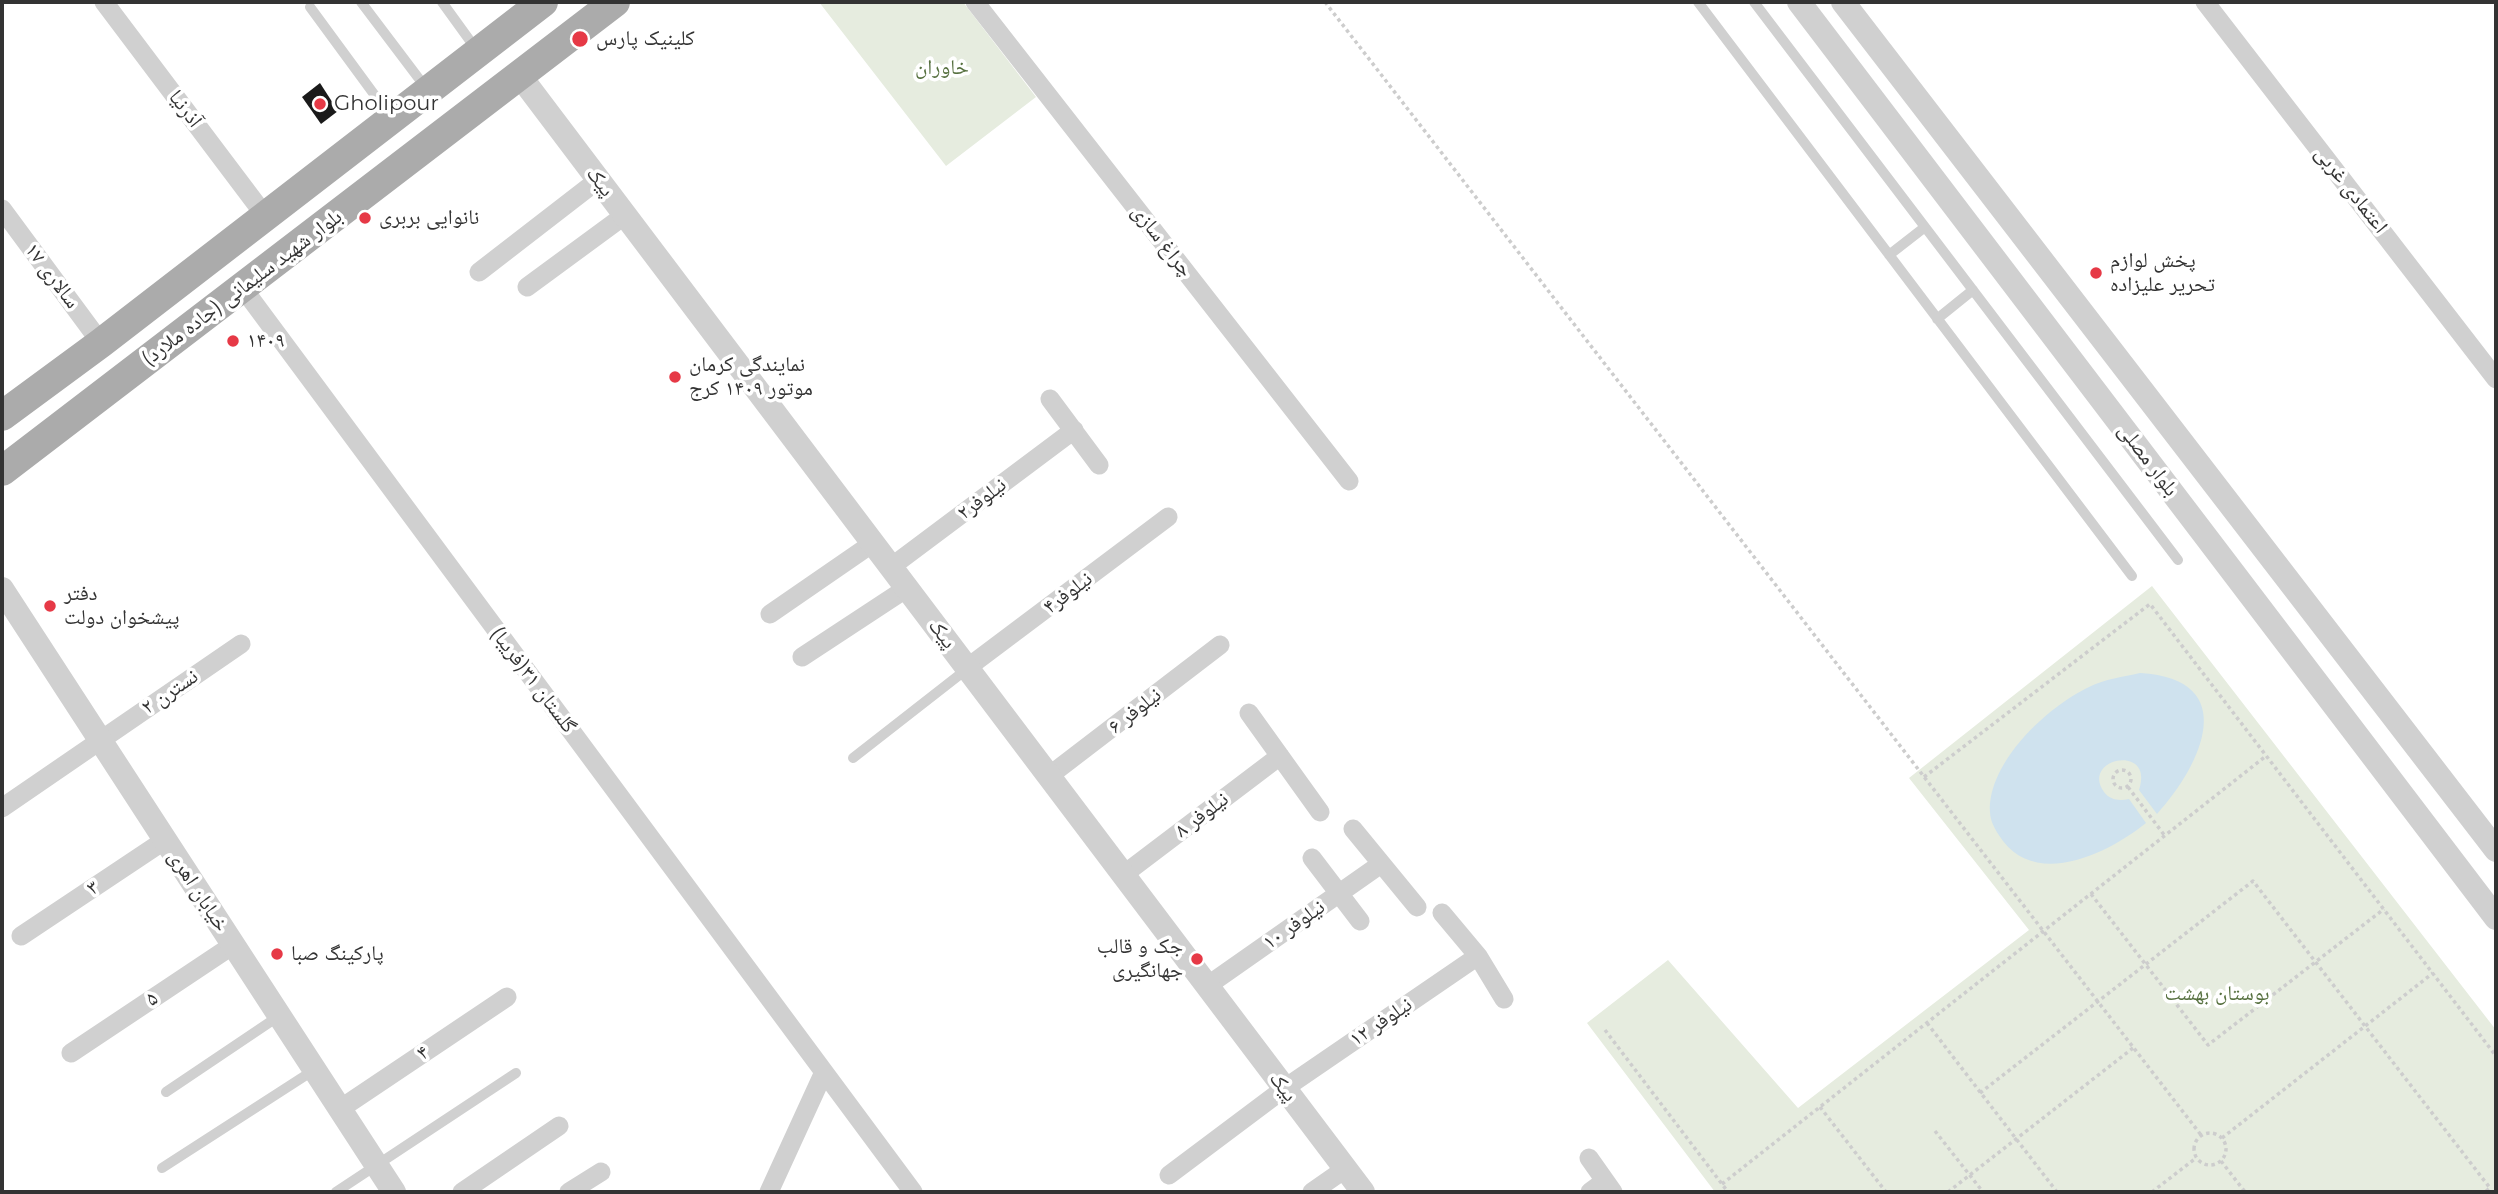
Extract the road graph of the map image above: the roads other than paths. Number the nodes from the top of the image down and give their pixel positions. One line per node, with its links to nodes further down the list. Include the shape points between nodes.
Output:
1 (104, 2): 20 (street, آذرنیا)
2 (361, 2): 15 (lane)
3 (442, 2): 13 (lane)
4 (543, 2): 13 (main road, بلوار شهید سلیمانی (جاده ملارد))
5 (615, 2): 14 (main road, بلوار شهید سلیمانی (جاده ملارد))
6 (975, 2): 35 (street, چراغ سازی)
7 (1698, 2): 22 (lane)
8 (1754, 2): 21 (lane)
9 (1799, 2): 58 (street, بلوار مصلی)
10 (1843, 2): 55 (street, بلوار مصلی)
11 (2205, 2): 29 (street, اعتمادی غربی)
12 (310, 7): 16 (lane)
13 (479, 52): 15 (main road, بلوار شهید سلیمانی (جاده ملارد))
14 (520, 76): 17 (street, پیک); 24 (main road, بلوار شهید سلیمانی (جاده ملارد))
15 (428, 91): 16 (main road, بلوار شهید سلیمانی (جاده ملارد))
16 (392, 119): 20 (main road, بلوار شهید سلیمانی (جاده ملارد))
17 (598, 180): 19 (street, پیک); 23 (street)
18 (2, 209): 28 (street, سالاری ۱۷)
19 (625, 215): 25 (street); 37 (street, پیک)
20 (266, 217): 28 (main road, بلوار شهید سلیمانی (جاده ملارد))
21 (1925, 227): 22 (lane); 26 (lane)
22 (1889, 255): 27 (lane)
23 (479, 272)
24 (242, 287): 34 (main road, بلوار شهید سلیمانی (جاده ملارد)); 77 (street, گلستان ۳۱(فریبا))
25 (527, 287)
26 (1973, 290): 27 (lane); 38 (lane)
27 (1937, 319): 40 (lane)
28 (101, 343): 31 (main road, بلوار شهید سلیمانی (جاده ملارد))
29 (2496, 379)
30 (1050, 399): 32 (street)
31 (2, 416)
32 (1073, 430): 33 (street); 39 (street, نیلوفر۲)
33 (1099, 465)
34 (2, 471)
35 (1349, 481)
36 (1168, 517): 47 (street, نیلوفر۴)
37 (873, 543): 39 (street, پیک); 43 (street)
38 (2178, 561)
39 (891, 567): 41 (street, پیک)
40 (2132, 576)
41 (907, 588): 46 (street); 47 (street, پیک)
42 (2, 589): 49 (street, خیابان اهری)
43 (770, 614)
44 (241, 644): 49 (street, نسترن ۲)
45 (1220, 645): 52 (street, نیلوفر ۶)
46 (802, 657)
47 (967, 668): 51 (lane); 52 (street, پیک)
48 (1249, 713): 50 (street)
49 (100, 740): 53 (street, نسترن ۲); 57 (street, خیابان اهری)
50 (1280, 756): 54 (street); 62 (street, نیلوفر ۸)
51 (853, 758)
52 (1049, 776): 62 (street, پیک)
53 (2, 808)
54 (1320, 812)
55 (2471, 816): 58 (street); 59 (street, بلوار مصلی)
56 (1353, 829): 61 (street)
57 (165, 840): 68 (street, ۳); 69 (street, خیابان اهری)
58 (2438, 840): 66 (street, بلوار مصلی)
59 (2496, 850)
60 (1312, 859): 63 (street)
61 (1381, 864): 63 (street, نیلوفر ۱۰); 64 (street)
62 (1123, 875): 71 (street, پیک)
63 (1339, 893): 67 (street); 71 (street, نیلوفر ۱۰)
64 (1417, 907)
65 (1442, 913): 70 (street)
66 (2496, 918)
67 (1360, 921)
68 (21, 936)
69 (233, 945): 74 (street, خیابان اهری); 75 (street, ۵)
70 (1478, 956): 73 (street); 79 (street, نیلوفر ۱۲)
71 (1207, 986): 79 (street, پیک)
72 (507, 997): 81 (street, ۴)
73 (1504, 999)
74 (280, 1016): 76 (street, خیابان اهری); 80 (lane)
75 (71, 1053)
76 (315, 1070): 81 (street, خیابان اهری); 85 (lane)
77 (824, 1072): 94 (street); 95 (street, گلستان ۳۱(فریبا))
78 (516, 1073): 84 (lane)
79 (1284, 1088): 86 (street, پیک); 88 (street, نیلوفر ۱۲)
80 (166, 1092)
81 (340, 1109): 84 (street, خیابان اهری)
82 (559, 1126): 92 (street)
83 (1589, 1158): 89 (street)
84 (377, 1165): 90 (lane); 91 (street, خیابان اهری)
85 (162, 1168)
86 (1345, 1169): 96 (street); 97 (street, پیک)
87 (601, 1172): 93 (street)
88 (1169, 1175)
89 (1603, 1188)
90 (336, 1192)
91 (394, 1192)
92 (463, 1192)
93 (569, 1192)
94 (769, 1192)
95 (913, 1192)
96 (1312, 1192)
97 (1363, 1192)

